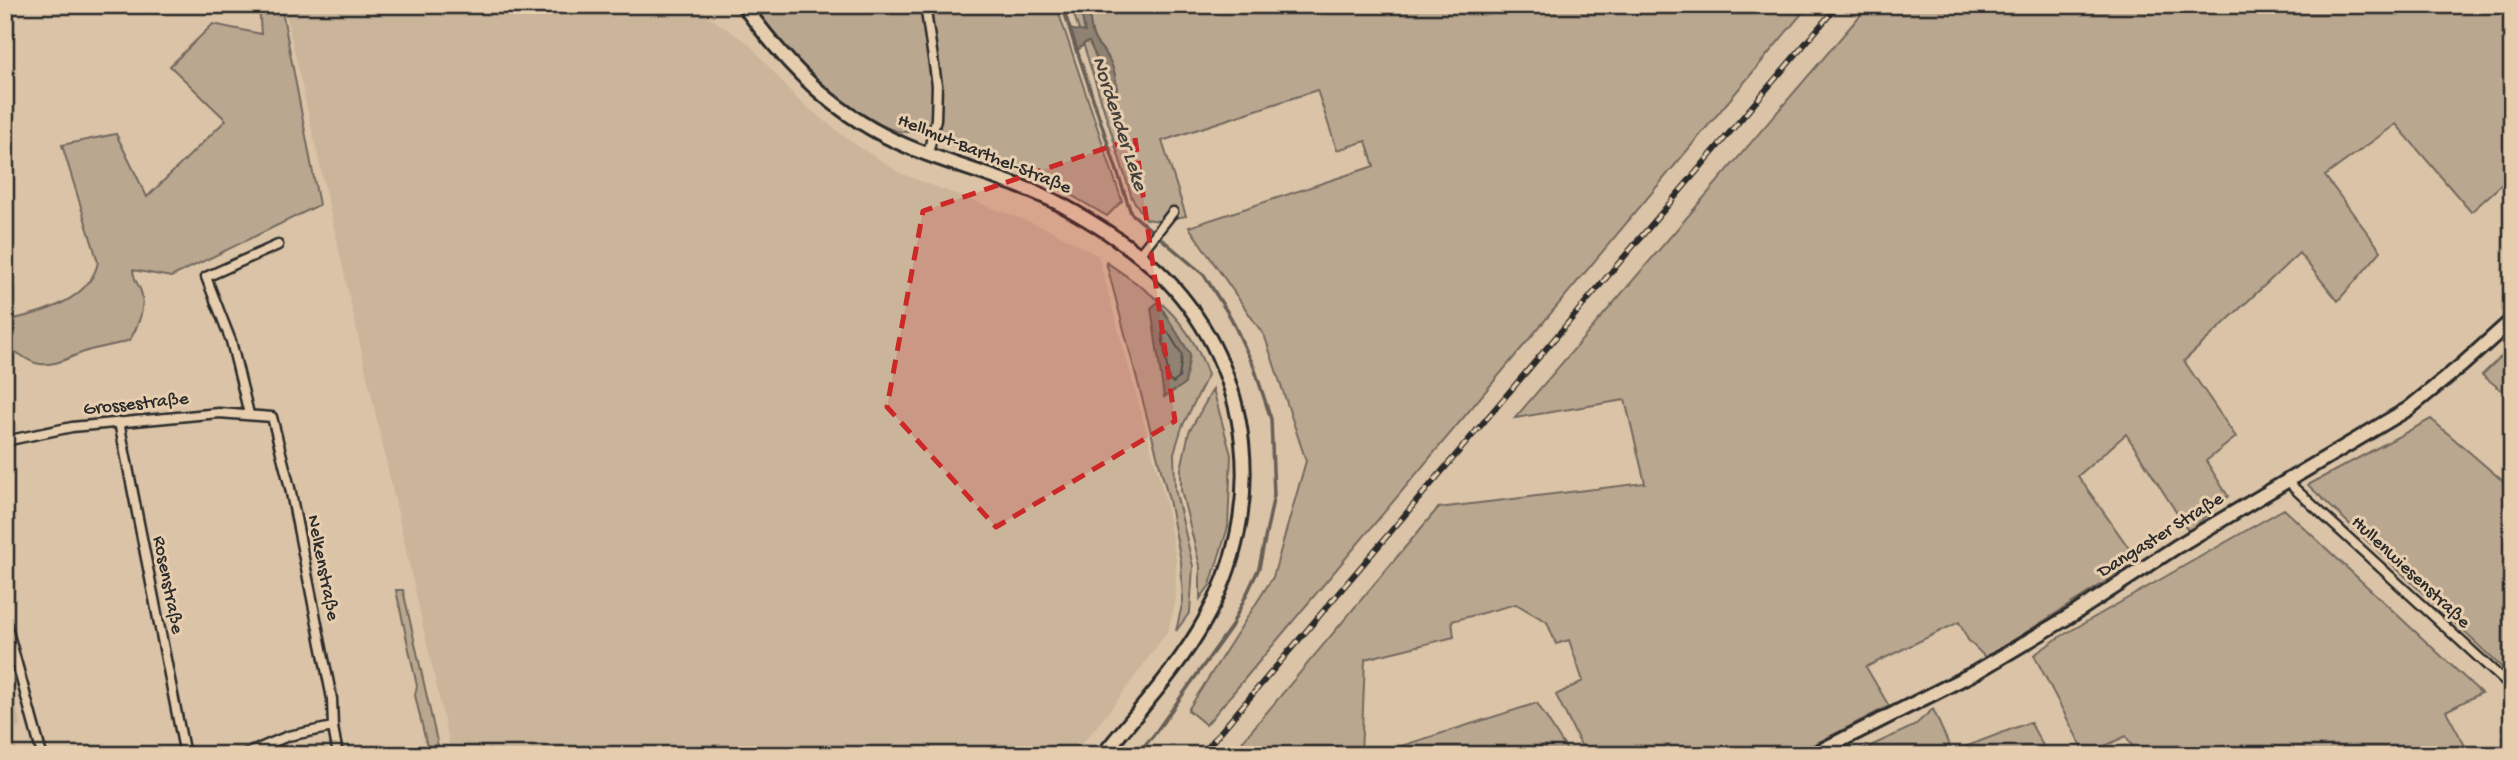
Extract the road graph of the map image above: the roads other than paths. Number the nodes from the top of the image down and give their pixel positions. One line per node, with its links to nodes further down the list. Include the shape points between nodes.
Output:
1 (743, 5): 3 (street, Hellmut-Barthel-Straße, via 804,79 848,116)
2 (925, 5): 3 (street, via 937,85)
3 (928, 154): 6 (street, Hellmut-Barthel-Straße, via 1060,204)
4 (1173, 212): 6 (street)
5 (278, 245): 8 (street, via 206,277 231,341)
6 (1138, 256): 20 (street, Hellmut-Barthel-Straße, via 1188,306 1218,355 1237,408 1244,496 1231,561 1204,622)
7 (2512, 320): 12 (street, Dangaster Straße, via 2408,409)
8 (249, 414): 9 (street, Grossestraße); 10 (street, Grossestraße)
9 (272, 417): 15 (street, Nelkenstraße, via 314,607)
10 (119, 422): 11 (street, Grossestraße); 17 (street, Rosenstraße)
11 (5, 441)
12 (2289, 479): 14 (street, Hullenwiesenstraße); 21 (street, Dangaster Straße, via 1999,659)
13 (5, 620): 16 (street)
14 (2512, 688)
15 (333, 727): 18 (street, via 288,736); 19 (street, Nelkenstraße)
16 (42, 755)
17 (185, 755)
18 (243, 755)
19 (338, 755)
20 (1103, 755)
21 (1812, 755)

